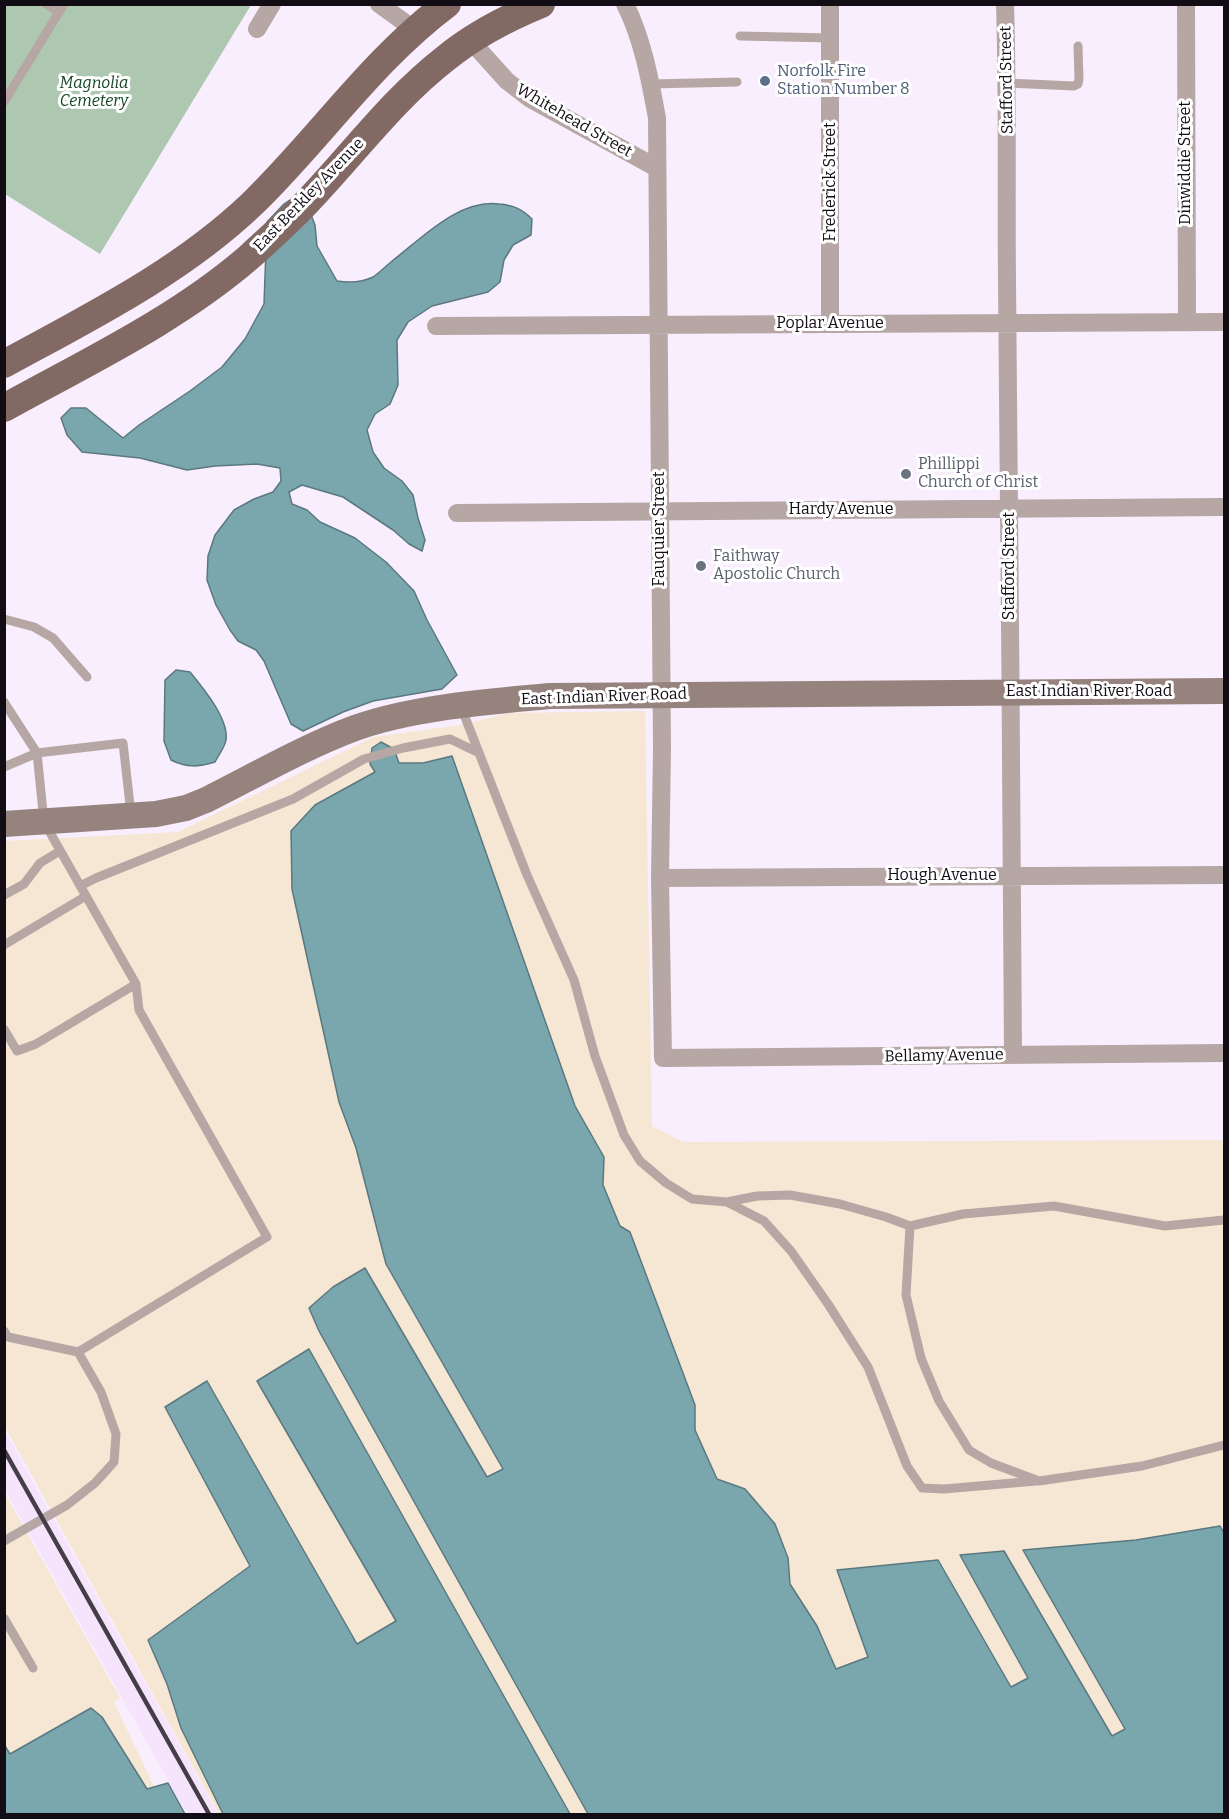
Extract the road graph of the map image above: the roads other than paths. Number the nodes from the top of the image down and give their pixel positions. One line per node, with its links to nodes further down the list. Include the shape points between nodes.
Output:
1 (46, 4): 10 (lane)
2 (272, 4): 11 (street)
3 (379, 4): 12 (street)
4 (447, 4): 12 (main road)
5 (541, 4): 15 (main road, East Berkley Avenue)
6 (626, 4): 19 (street, Fauquier Street)
7 (830, 4): 14 (street, Frederick Street)
8 (1005, 4): 18 (street, Stafford Street)
9 (1186, 4): 22 (street, Dinwiddie Street)
10 (61, 8): 20 (lane)
11 (257, 29)
12 (415, 30): 28 (main road, via 282,173 220,232 148,283)
13 (740, 36): 14 (lane)
14 (831, 38): 25 (street, Frederick Street)
15 (470, 40): 21 (street, Whitehead Street, via 507,81 529,98); 29 (main road, East Berkley Avenue, via 411,88 277,231 213,286)
16 (1078, 46): 18 (lane, via 1078,84)
17 (737, 82): 19 (lane)
18 (1007, 83): 24 (street, Stafford Street)
19 (651, 84): 21 (street, Fauquier Street, via 657,118)
20 (4, 102)
21 (657, 168): 26 (street, Fauquier Street)
22 (1187, 322): 23 (street, Poplar Avenue); 24 (street, Poplar Avenue)
23 (1224, 322)
24 (1008, 323): 25 (street, Poplar Avenue); 31 (street, Stafford Street)
25 (830, 324): 26 (street, Poplar Avenue)
26 (658, 325): 27 (street, Poplar Avenue); 32 (street, Fauquier Street)
27 (436, 326)
28 (4, 364)
29 (4, 408)
30 (1224, 507): 31 (street, Hardy Avenue)
31 (1010, 509): 32 (street, Hardy Avenue); 37 (street, Stafford Street)
32 (660, 512): 33 (street, Hardy Avenue); 38 (street, Fauquier Street)
33 (457, 513)
34 (4, 620): 35 (lane, via 34,627 53,638)
35 (87, 677)
36 (1224, 691): 37 (street, East Indian River Road)
37 (1011, 692): 38 (street, East Indian River Road); 49 (street, Stafford Street)
38 (661, 694): 40 (street, East Indian River Road, via 550,696); 50 (street, Fauquier Street)
39 (4, 702): 41 (lane)
40 (460, 705): 42 (lane); 44 (street, East Indian River Road, via 355,728 186,808)
41 (37, 753): 43 (lane); 44 (lane, via 123,743); 45 (lane)
42 (479, 753): 51 (lane, via 450,739 364,759 293,799); 60 (lane, via 574,980 595,1056 624,1135 640,1161 666,1183 692,1199)
43 (4, 767)
44 (131, 816): 45 (street, East Indian River Road)
45 (44, 822): 46 (street, East Indian River Road); 47 (lane)
46 (4, 824)
47 (60, 851): 51 (lane); 52 (lane, via 40,863 24,884)
48 (1224, 875): 49 (street, Hough Avenue)
49 (1013, 876): 50 (street, Hough Avenue); 58 (street, Stafford Street)
50 (660, 878): 59 (street, Fauquier Street)
51 (80, 886): 53 (lane)
52 (4, 895)
53 (86, 896): 54 (lane); 55 (lane)
54 (4, 945)
55 (136, 984): 56 (lane, via 36,1044 17,1051); 64 (lane, via 140,1010 267,1237)
56 (4, 1029)
57 (1224, 1053): 58 (street, Bellamy Avenue)
58 (1013, 1055): 59 (street, Bellamy Avenue)
59 (663, 1058)
60 (728, 1202): 62 (lane, via 790,1195 840,1204); 66 (lane, via 764,1221 822,1295 868,1367 907,1466 922,1488)
61 (1224, 1220): 62 (lane, via 1165,1226 1054,1206 963,1214)
62 (910, 1226): 66 (lane, via 906,1295 921,1358 939,1401 969,1450)
63 (4, 1331): 64 (lane, via 8,1337)
64 (78, 1352): 67 (lane, via 101,1392 116,1434 114,1462 95,1484 67,1505)
65 (1224, 1445): 66 (lane, via 1142,1466)
66 (1039, 1481)
67 (4, 1541)
68 (4, 1618): 69 (lane)
69 (33, 1668)

